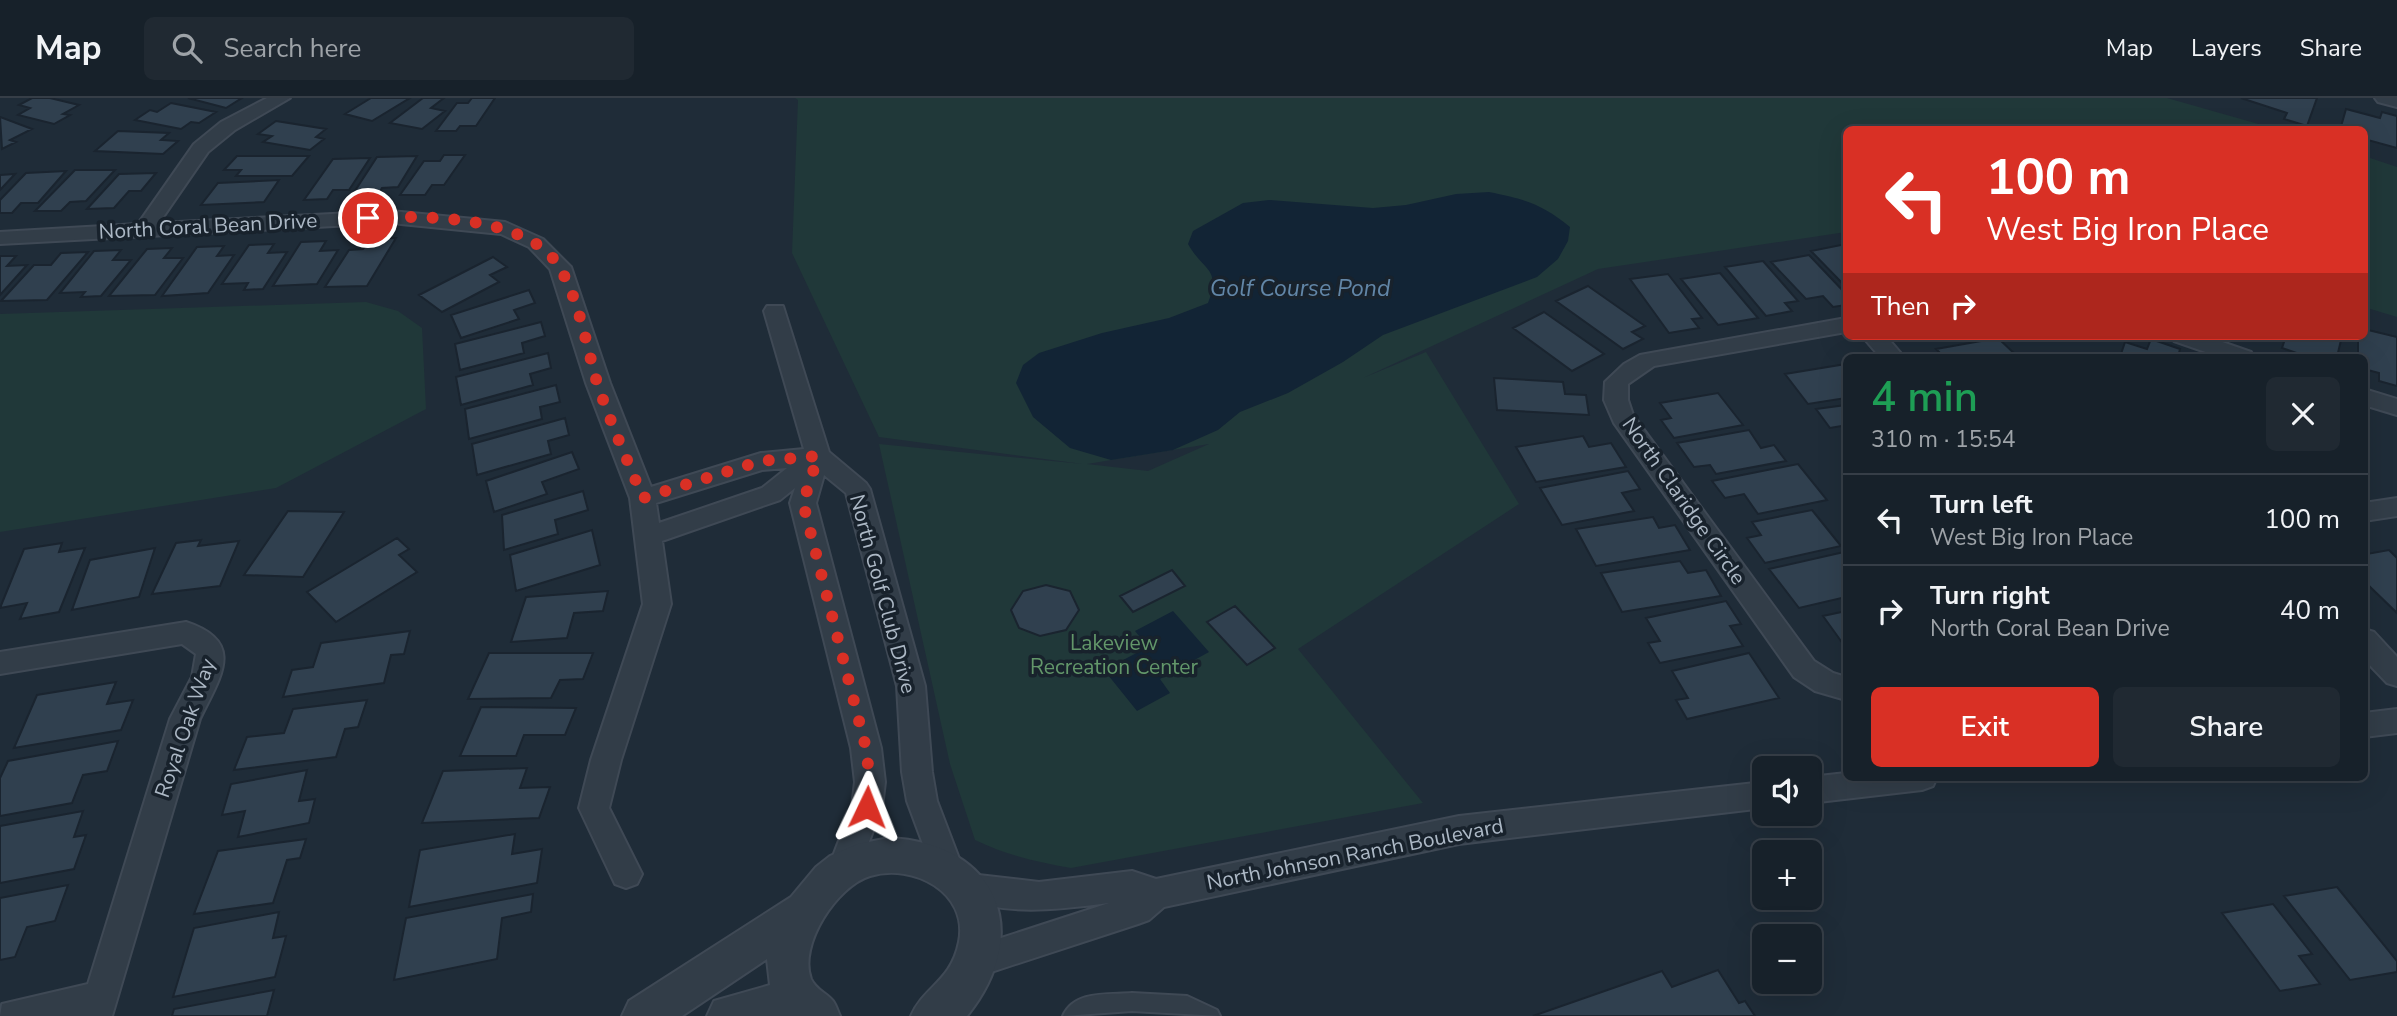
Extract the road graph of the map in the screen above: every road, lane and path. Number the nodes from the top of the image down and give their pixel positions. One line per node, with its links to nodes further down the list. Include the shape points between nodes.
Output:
1 (2384, 98): 3 (street)
2 (277, 100): 4 (street, via 201,148)
3 (2397, 102)
4 (144, 230): 5 (street, North Coral Bean Drive); 15 (street, North Coral Bean Drive, via 391,217 505,228 536,243 560,267)
5 (0, 238)
6 (775, 311): 14 (street)
7 (1843, 326): 22 (street, North Claridge Circle, via 1648,360 1617,383 1616,400 1622,417 1804,669 1825,683)
8 (1877, 340): 10 (street)
9 (2194, 340): 11 (street)
10 (1890, 354)
11 (2234, 354)
12 (2368, 398): 13 (street)
13 (2397, 407)
14 (818, 456): 15 (street, via 761,461); 18 (street, via 771,494); 28 (street, via 803,503 866,748 870,782 867,807); 30 (street, North Golf Club Drive, via 857,489 911,686 922,801)
15 (643, 498): 18 (street, North Coral Bean Drive)
16 (2397, 507): 17 (street)
17 (2368, 511)
18 (649, 536): 29 (street, North Coral Bean Drive, via 657,604 594,808)
19 (2368, 644): 21 (street)
20 (0, 663): 34 (street, Royal Oak Way, via 186,633 211,649 206,677 185,719)
21 (2397, 675)
22 (1843, 687)
23 (2397, 721): 24 (street)
24 (2368, 725)
25 (1888, 781): 26 (street)
26 (1822, 789)
27 (1752, 796): 31 (street, North Johnson Ranch Boulevard, via 1460,830)
28 (844, 869): 30 (street, via 865,860 902,856); 32 (street)
29 (626, 874)
30 (956, 878): 31 (street, North Johnson Ranch Boulevard, via 1000,894 1039,897 1132,886); 33 (street, via 977,906 982,932)
31 (1156, 894): 33 (street, North Johnson Ranch Boulevard, via 1138,909)
32 (806, 910): 35 (street, via 789,956 790,980); 38 (street)
33 (976, 961): 36 (street, via 961,989)
34 (98, 1007): 37 (street)
35 (809, 1009): 39 (street, via 761,1007)
36 (936, 1015)
37 (14, 1016)
38 (644, 1016)
39 (729, 1016)
40 (1072, 1016): 41 (lane, via 1083,1006 1132,1002 1187,1005)
41 (1211, 1016)

